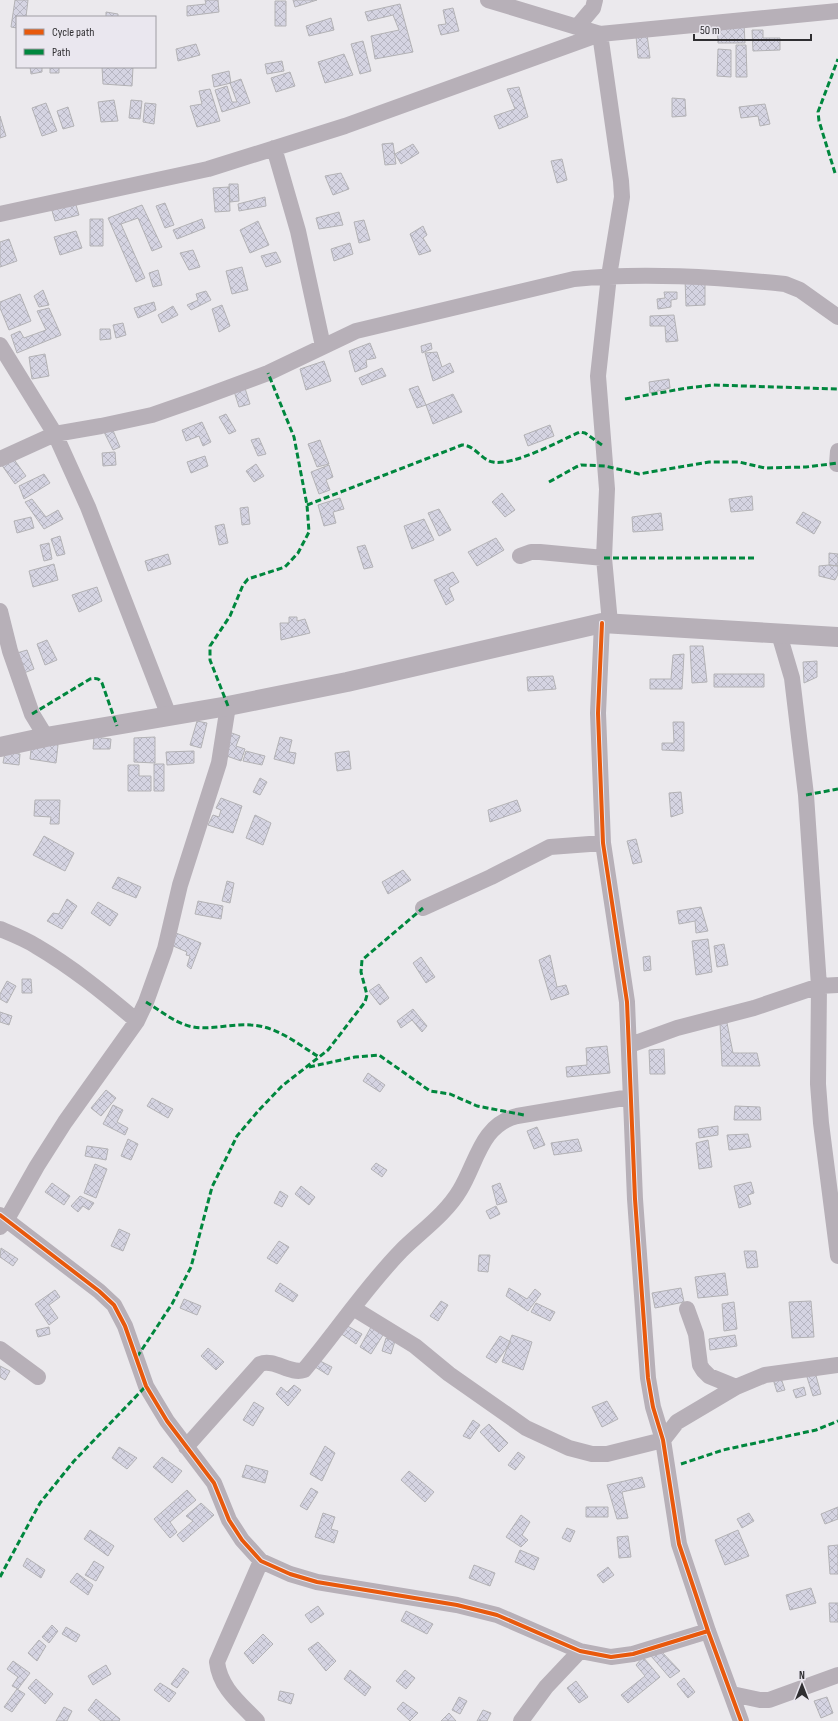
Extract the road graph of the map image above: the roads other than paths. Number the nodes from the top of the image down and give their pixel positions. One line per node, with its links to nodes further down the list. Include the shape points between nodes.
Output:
1 (488, 0): 4 (street)
2 (595, 0): 4 (street, via 593,8)
3 (838, 11): 5 (street)
4 (577, 27): 5 (street)
5 (600, 34): 6 (street, via 345,126); 8 (street, via 621,181 621,204)
6 (274, 148): 7 (street, via 208,169); 11 (street, via 298,231)
7 (0, 214)
8 (609, 276): 9 (street, via 746,280 793,286); 11 (street, via 574,279 381,324 356,331); 15 (street, via 598,376 607,489)
9 (838, 317)
10 (0, 345): 12 (street)
11 (323, 346): 12 (street, via 268,373 152,415)
12 (55, 434): 13 (street); 21 (street, via 91,515)
13 (0, 459)
14 (520, 556): 15 (street, via 540,552)
15 (604, 558): 17 (street)
16 (0, 611): 22 (street, via 10,651 32,714)
17 (606, 623): 18 (street); 20 (street, via 347,682); 24 (street, via 598,713)
18 (779, 634): 19 (street); 28 (street, via 792,678 797,714 814,889)
19 (838, 637)
20 (228, 706): 21 (street); 29 (street, via 219,763 180,885 164,948 146,1002)
21 (170, 716): 22 (street)
22 (46, 737): 23 (street)
23 (0, 747)
24 (603, 842): 25 (street, via 550,847); 30 (street, via 627,1002)
25 (423, 908)
26 (0, 928): 29 (street, via 36,946 71,969)
27 (838, 985): 28 (street)
28 (819, 986): 30 (street, via 754,1008 677,1028); 33 (street, via 818,1092)
29 (136, 1022): 32 (street, via 65,1122)
30 (630, 1045): 31 (street)
31 (630, 1096): 34 (street, via 516,1116 496,1125 488,1134 452,1203 400,1252); 40 (street, via 648,1378)
32 (2, 1221): 41 (street, via 99,1291 114,1306 125,1326 146,1386)
33 (838, 1256)
34 (353, 1308): 40 (street, via 415,1346 449,1374 526,1428 570,1448 592,1454 607,1454); 41 (street, via 304,1370 297,1371 264,1362 254,1368)
35 (687, 1308): 39 (street, via 696,1334 703,1370 709,1376)
36 (0, 1350): 38 (street)
37 (838, 1365): 39 (street, via 765,1375)
38 (38, 1377)
39 (736, 1387): 40 (street, via 677,1422)
40 (663, 1440): 43 (street, via 679,1544)
41 (186, 1447): 42 (street, via 214,1483 229,1520 242,1540)
42 (261, 1561): 44 (street, via 317,1582 457,1605 497,1615); 47 (street, via 217,1662 218,1673 224,1685)
43 (708, 1631): 44 (street, via 633,1654 611,1657); 46 (street)
44 (580, 1651): 48 (street, via 546,1687)
45 (838, 1676): 46 (street, via 769,1700)
46 (732, 1694): 49 (street)
47 (257, 1721)
48 (521, 1721)
49 (742, 1721)

